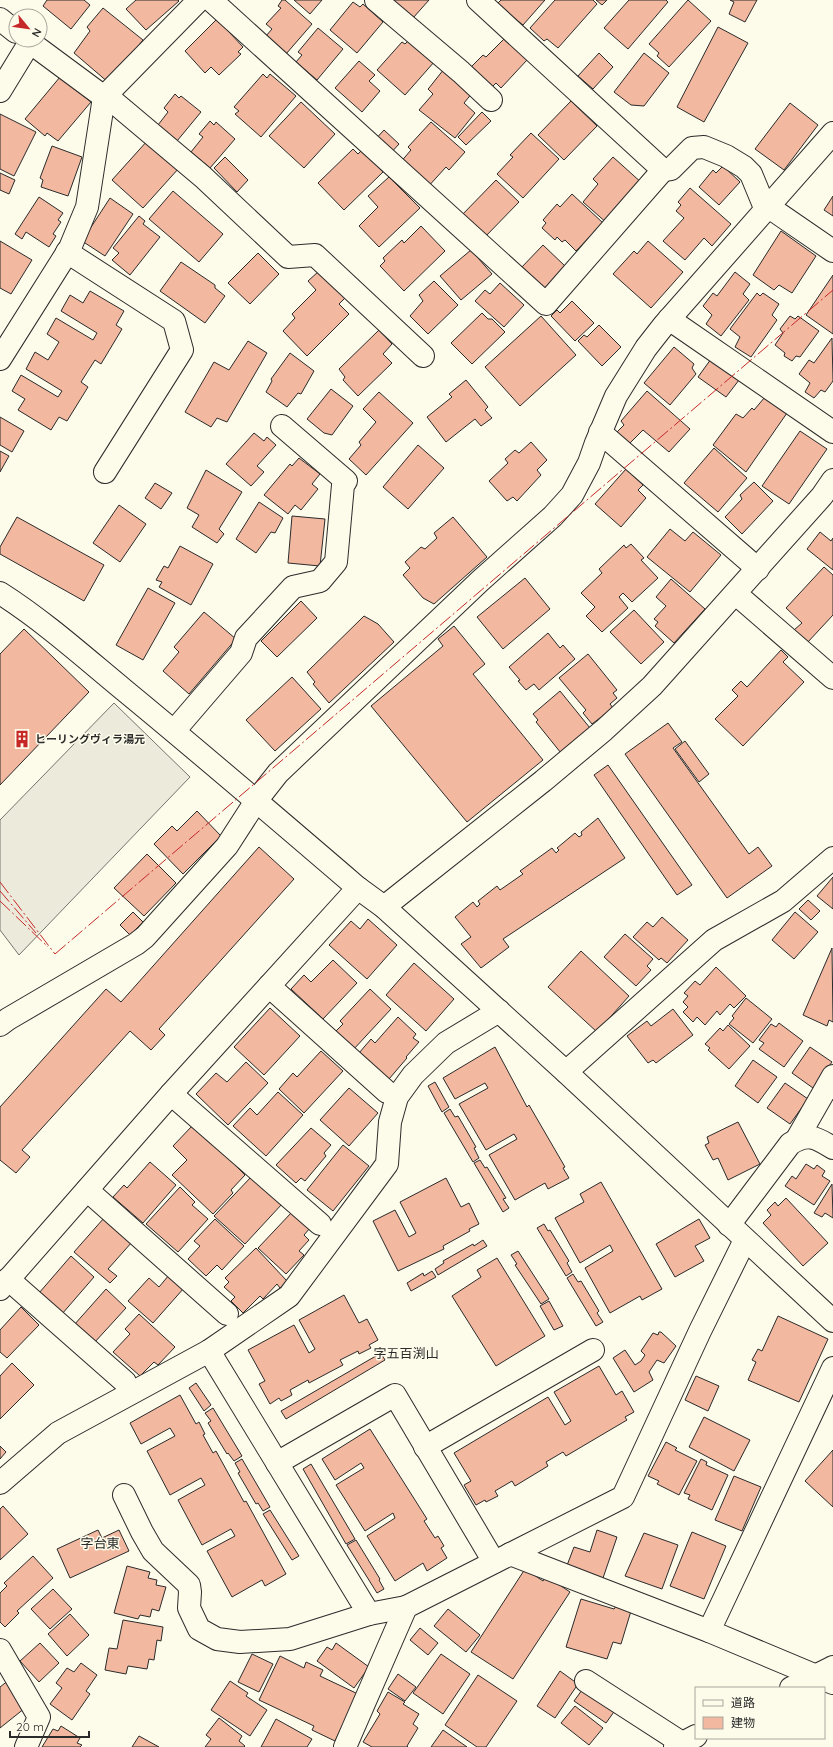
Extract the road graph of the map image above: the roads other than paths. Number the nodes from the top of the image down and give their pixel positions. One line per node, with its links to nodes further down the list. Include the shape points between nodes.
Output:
1 (199, 0): 8 (main road)
2 (211, 0): 11 (main road, via 546,304)
3 (376, 0): 9 (main road)
4 (478, 0): 11 (main road)
5 (20, 48): 7 (main road)
6 (38, 48): 8 (main road)
7 (0, 92)
8 (104, 97): 14 (main road, via 87,207); 16 (main road, via 115,103 203,177 288,257 315,255)
9 (491, 100)
10 (833, 134): 12 (main road)
11 (663, 170): 12 (main road, via 671,169 692,148 704,147 744,167 751,174 763,203)
12 (768, 207): 13 (main road); 15 (main road)
13 (833, 251)
14 (68, 252): 17 (main road); 21 (main road, via 174,321 182,350)
15 (669, 319): 19 (main road, via 626,378); 20 (main road)
16 (423, 356)
17 (0, 359)
18 (282, 426): 27 (main road, via 346,480 343,485 336,562 320,580 293,587 246,638 241,653)
19 (600, 432): 23 (main road); 28 (main road, via 589,463 572,495 553,516 480,581 278,773)
20 (833, 432)
21 (105, 472)
22 (830, 489): 23 (main road)
23 (758, 569): 25 (main road)
24 (0, 593): 27 (main road, via 53,631)
25 (736, 594): 26 (main road); 31 (main road, via 652,686 604,730)
26 (833, 678)
27 (174, 731): 28 (main road)
28 (256, 801): 30 (main road); 34 (main road, via 227,846 145,937)
29 (833, 858): 35 (main road, via 783,901 714,940)
30 (358, 888): 31 (main road); 32 (main road)
31 (384, 908): 33 (main road)
32 (269, 986): 37 (main road); 38 (main road)
33 (499, 1011): 35 (main road); 49 (main road, via 446,1043 413,1075 397,1097 390,1122 388,1164 289,1296)
34 (0, 1025)
35 (566, 1072): 43 (main road)
36 (833, 1076): 39 (main road)
37 (387, 1092)
38 (171, 1094): 41 (main road); 42 (main road)
39 (797, 1139): 40 (main road, via 817,1138); 43 (main road, via 790,1144)
40 (833, 1148)
41 (87, 1190): 45 (main road); 46 (main road)
42 (320, 1224)
43 (729, 1225): 44 (main road)
44 (745, 1240): 47 (main road); 56 (main road, via 623,1497)
45 (4, 1284): 51 (main road)
46 (227, 1314)
47 (833, 1321)
48 (593, 1350): 52 (main road)
49 (209, 1351): 53 (main road); 54 (main road, via 58,1433)
50 (833, 1368): 59 (main road)
51 (125, 1382)
52 (425, 1446): 53 (main road, via 395,1395); 56 (main road)
53 (277, 1463): 58 (main road)
54 (0, 1483)
55 (124, 1495): 58 (main road, via 153,1551 189,1586 189,1608 199,1629 217,1639 240,1642 290,1639)
56 (502, 1558): 57 (main road); 59 (main road)
57 (406, 1607): 58 (main road); 66 (main road)
58 (369, 1614)
59 (709, 1631): 61 (main road)
60 (0, 1650): 65 (main road, via 39,1717)
61 (827, 1675): 63 (main road)
62 (586, 1682): 64 (main road)
63 (794, 1687)
64 (685, 1742)
65 (26, 1747)
66 (345, 1747)

